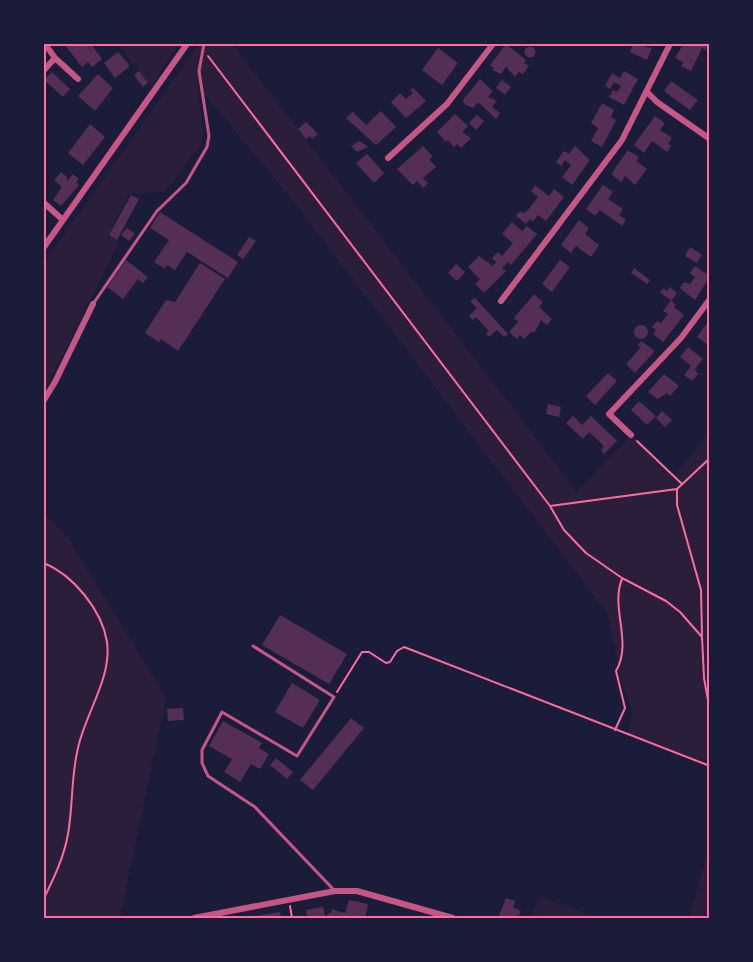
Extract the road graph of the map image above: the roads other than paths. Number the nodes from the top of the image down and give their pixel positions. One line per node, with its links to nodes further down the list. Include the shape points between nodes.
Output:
1 (45, 44): 6 (street)
2 (188, 44): 13 (street)
3 (204, 44): 17 (lane, via 199,71 209,136 207,147 186,183 157,211)
4 (493, 44): 11 (street, via 447,104)
5 (670, 44): 9 (street)
6 (55, 58): 7 (street); 8 (street)
7 (44, 70)
8 (78, 79)
9 (647, 92): 10 (street); 16 (street, via 622,140)
10 (710, 139)
11 (388, 158)
12 (44, 202): 13 (street)
13 (63, 220): 14 (street)
14 (44, 247)
15 (710, 299): 19 (street, via 681,338 609,414)
16 (501, 301)
17 (93, 304): 18 (street)
18 (44, 400)
19 (631, 435)
20 (253, 646): 21 (lane, via 334,697 297,756 222,712 202,750 202,763 208,776 255,807)
21 (335, 891): 22 (street); 23 (street, via 357,891)
22 (195, 918)
23 (453, 918)

